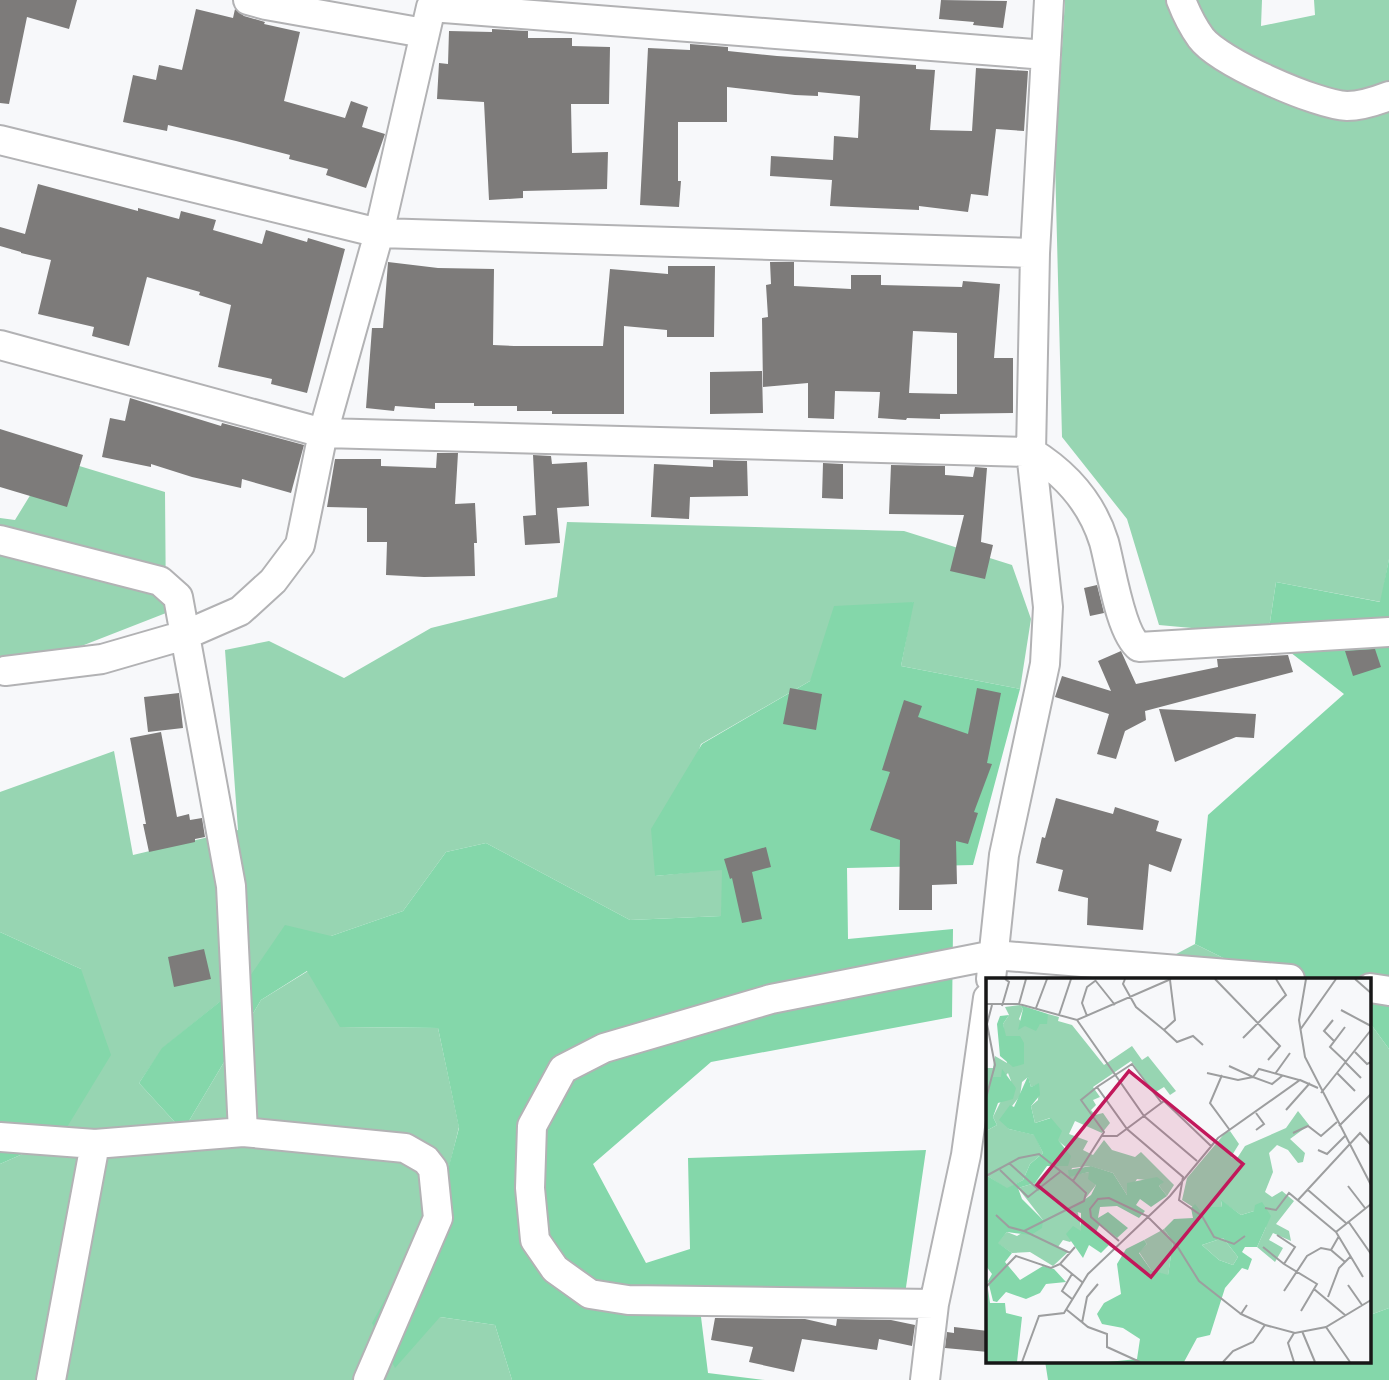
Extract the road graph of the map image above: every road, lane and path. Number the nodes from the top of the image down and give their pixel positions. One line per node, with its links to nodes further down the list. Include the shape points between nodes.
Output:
1 (248, 0): 4 (street, via 266,5)
2 (1049, 0): 5 (street)
3 (1181, 0): 6 (street, via 1202,39 1221,56 1312,99 1348,106)
4 (429, 13): 5 (street); 8 (street)
5 (1046, 55): 9 (street)
6 (1389, 96)
7 (0, 140): 8 (street)
8 (379, 233): 9 (street); 11 (street)
9 (1035, 253): 12 (street)
10 (0, 345): 11 (street)
11 (323, 433): 12 (street); 15 (street, via 300,545 273,581 240,611)
12 (1031, 452): 14 (street, via 1068,480 1090,510 1132,641 1139,647); 17 (street, via 1048,607 1045,664 1004,855)
13 (0, 540): 15 (street, via 160,581 178,597)
14 (1389, 632)
15 (185, 635): 16 (street, via 102,659); 20 (street, via 230,886)
16 (5, 671)
17 (993, 967): 18 (street); 23 (street, via 771,999 604,1048 563,1069 533,1126 530,1188 535,1240 555,1269 590,1294 639,1300)
18 (1265, 978)
19 (986, 1012): 23 (street, via 966,1156)
20 (243, 1132): 22 (street); 25 (street, via 405,1149 426,1160 433,1170 438,1218)
21 (0, 1137): 22 (street)
22 (95, 1144): 24 (street)
23 (934, 1304): 26 (street)
24 (51, 1380)
25 (368, 1380)
26 (925, 1380)

